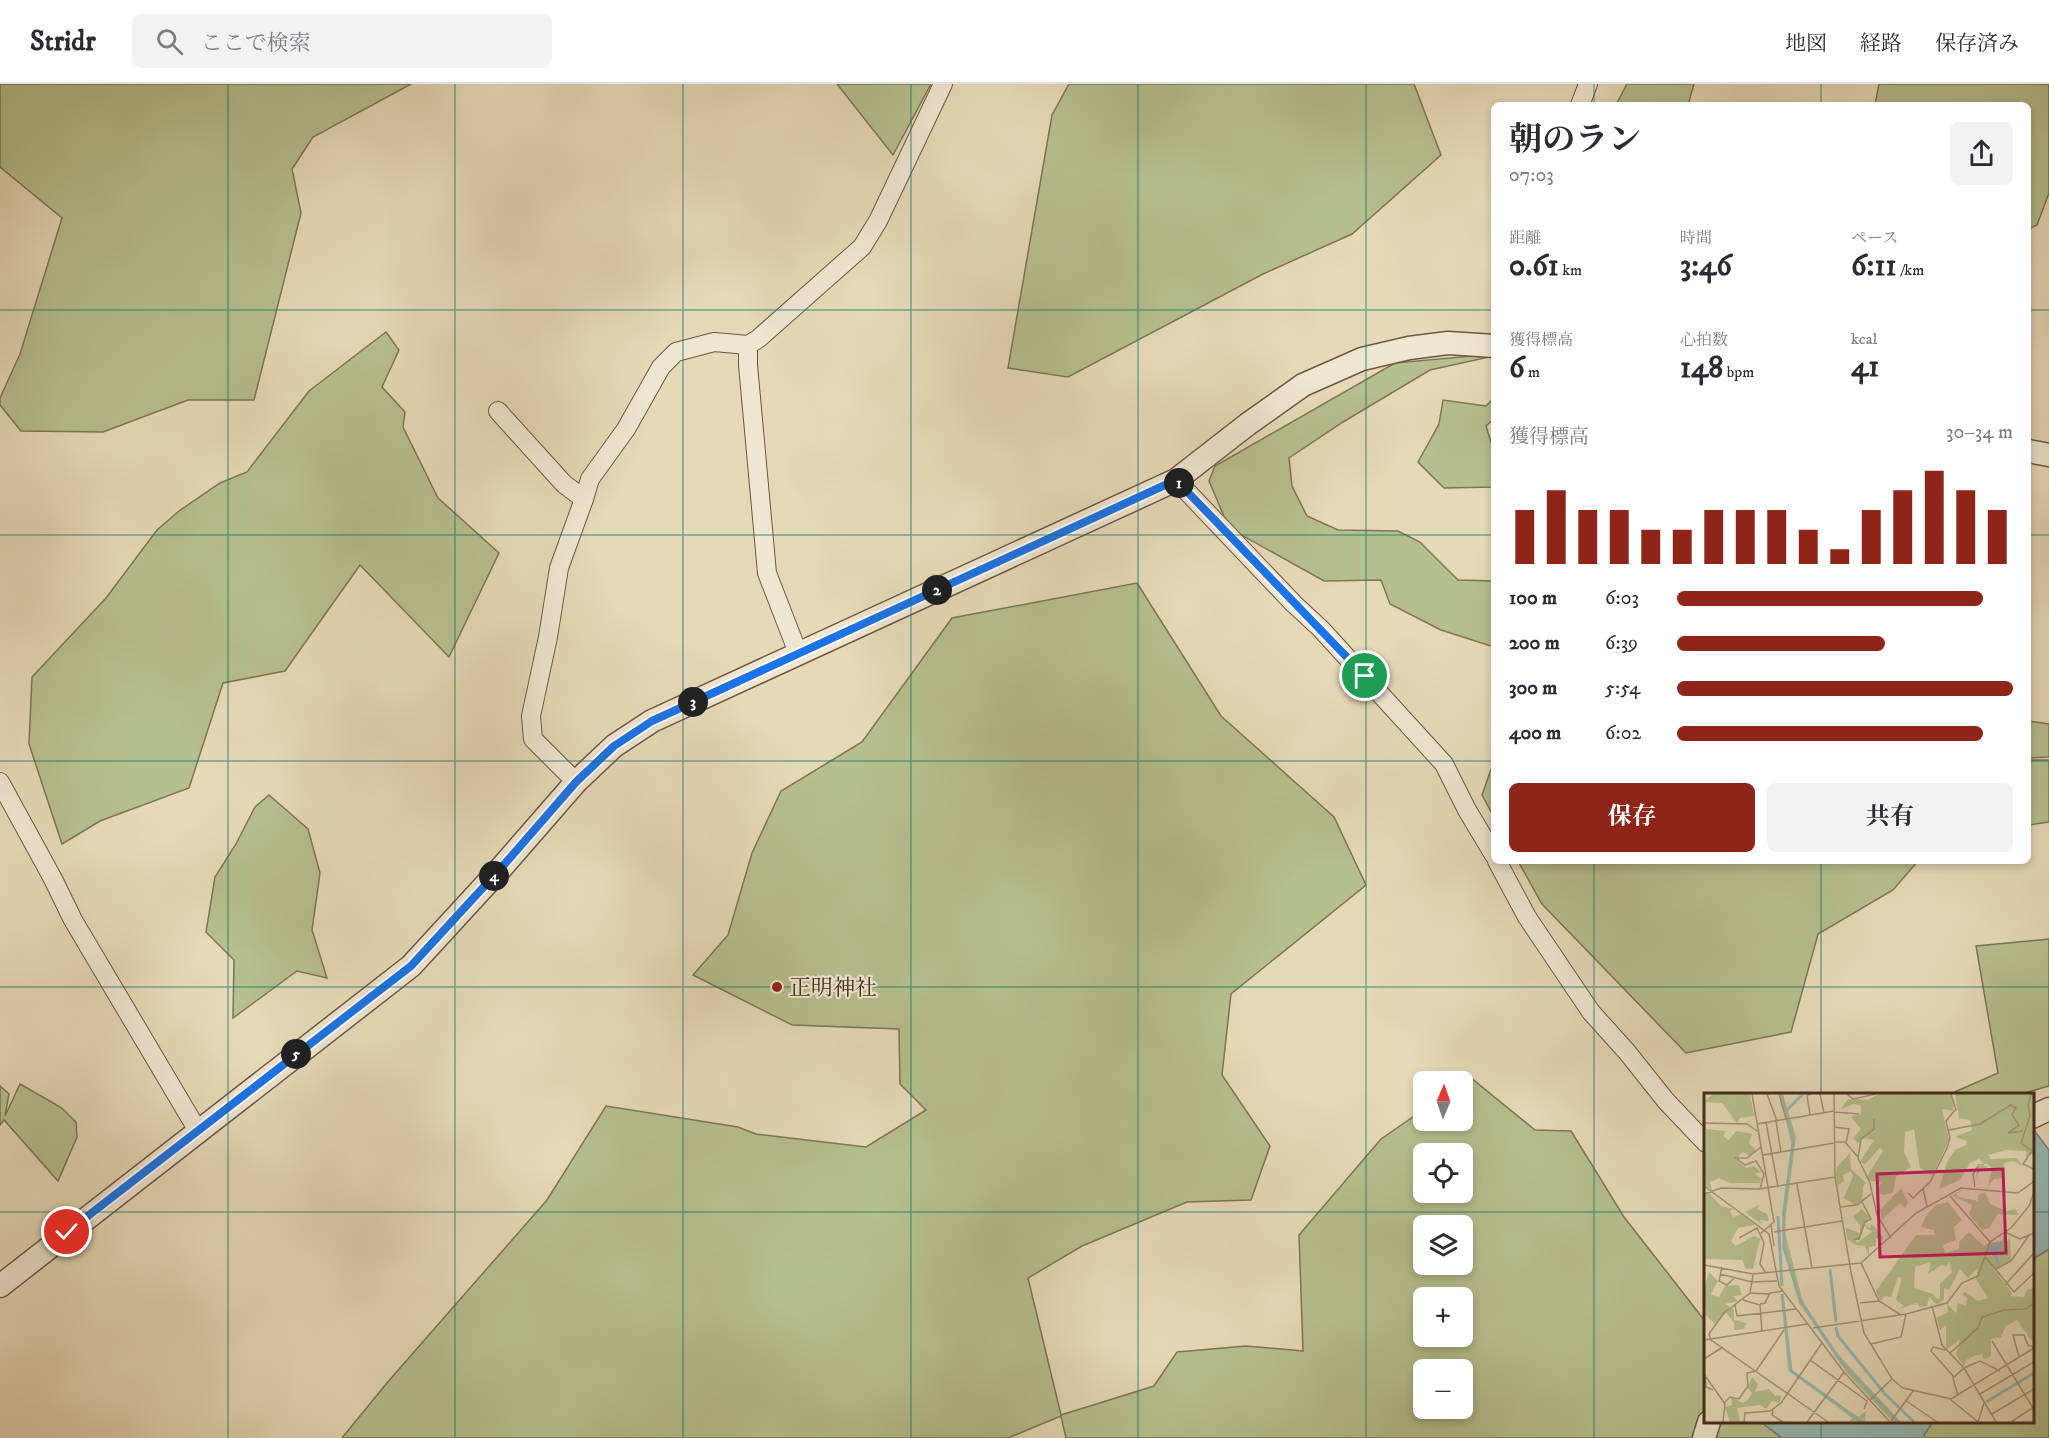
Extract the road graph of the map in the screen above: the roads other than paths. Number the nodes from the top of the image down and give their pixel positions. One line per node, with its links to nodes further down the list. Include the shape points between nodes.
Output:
1 (943, 84): 4 (street, via 862,247)
2 (1588, 84): 3 (street)
3 (1581, 102)
4 (748, 345): 10 (street, via 714,342 676,352 661,367 626,429 590,479); 11 (street, via 767,573)
5 (1491, 346): 9 (street, via 1448,343 1362,359 1303,385)
6 (498, 411): 10 (street, via 564,484)
7 (2031, 452): 8 (street)
8 (2049, 455)
9 (1176, 480): 11 (street); 14 (street, via 1321,629 1444,764)
10 (584, 499): 13 (street, via 559,568 531,716 533,739)
11 (798, 653): 13 (street, via 652,721 614,746)
12 (0, 782): 18 (street, via 73,920)
13 (576, 782): 18 (street, via 411,966)
14 (1491, 850)
15 (1499, 864): 19 (street, via 1527,917 1591,1012)
16 (2049, 1109): 17 (street)
17 (2034, 1116)
18 (198, 1131): 20 (street)
19 (1704, 1141)
20 (0, 1286)
21 (1709, 1423): 22 (street)
22 (1704, 1438)

